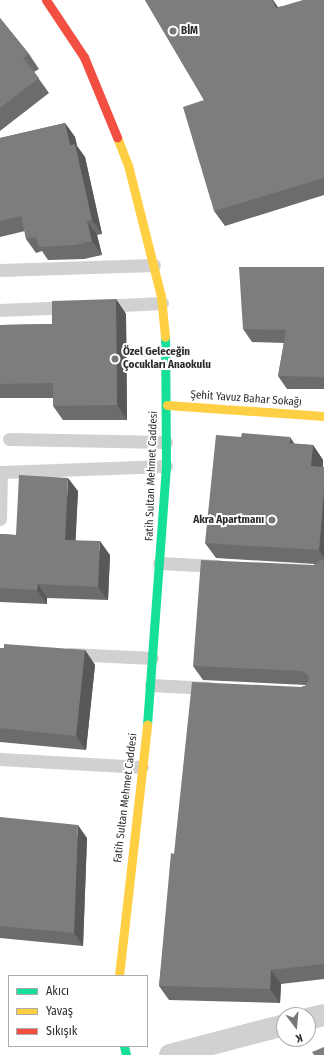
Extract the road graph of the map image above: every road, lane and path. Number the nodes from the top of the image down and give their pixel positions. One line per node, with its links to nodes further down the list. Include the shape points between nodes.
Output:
1 (46, 0): 2 (street, Fatih Sultan Mehmet Caddesi, via 84,57 105,104 128,165)
2 (154, 265): 3 (lane); 4 (street, Fatih Sultan Mehmet Caddesi)
3 (0, 270)
4 (162, 303): 5 (lane); 6 (street, Fatih Sultan Mehmet Caddesi, via 167,355)
5 (0, 310)
6 (167, 405): 7 (street, Şehit Yavuz Bahar Sokağı); 9 (street, Fatih Sultan Mehmet Caddesi)
7 (324, 416)
8 (9, 439): 9 (lane)
9 (166, 442): 10 (street, Fatih Sultan Mehmet Caddesi)
10 (166, 466): 11 (lane, via 1,472); 12 (street, Fatih Sultan Mehmet Caddesi)
11 (0, 519)
12 (159, 563): 13 (lane); 15 (street, Fatih Sultan Mehmet Caddesi)
13 (231, 566)
14 (53, 653): 15 (lane)
15 (152, 658): 16 (street, Fatih Sultan Mehmet Caddesi)
16 (151, 685): 17 (lane); 19 (street, Fatih Sultan Mehmet Caddesi)
17 (225, 688)
18 (0, 759): 19 (lane)
19 (142, 767): 20 (street, Fatih Sultan Mehmet Caddesi, via 120,952)
20 (120, 975)
21 (276, 1028): 22 (street)
22 (170, 1055)

